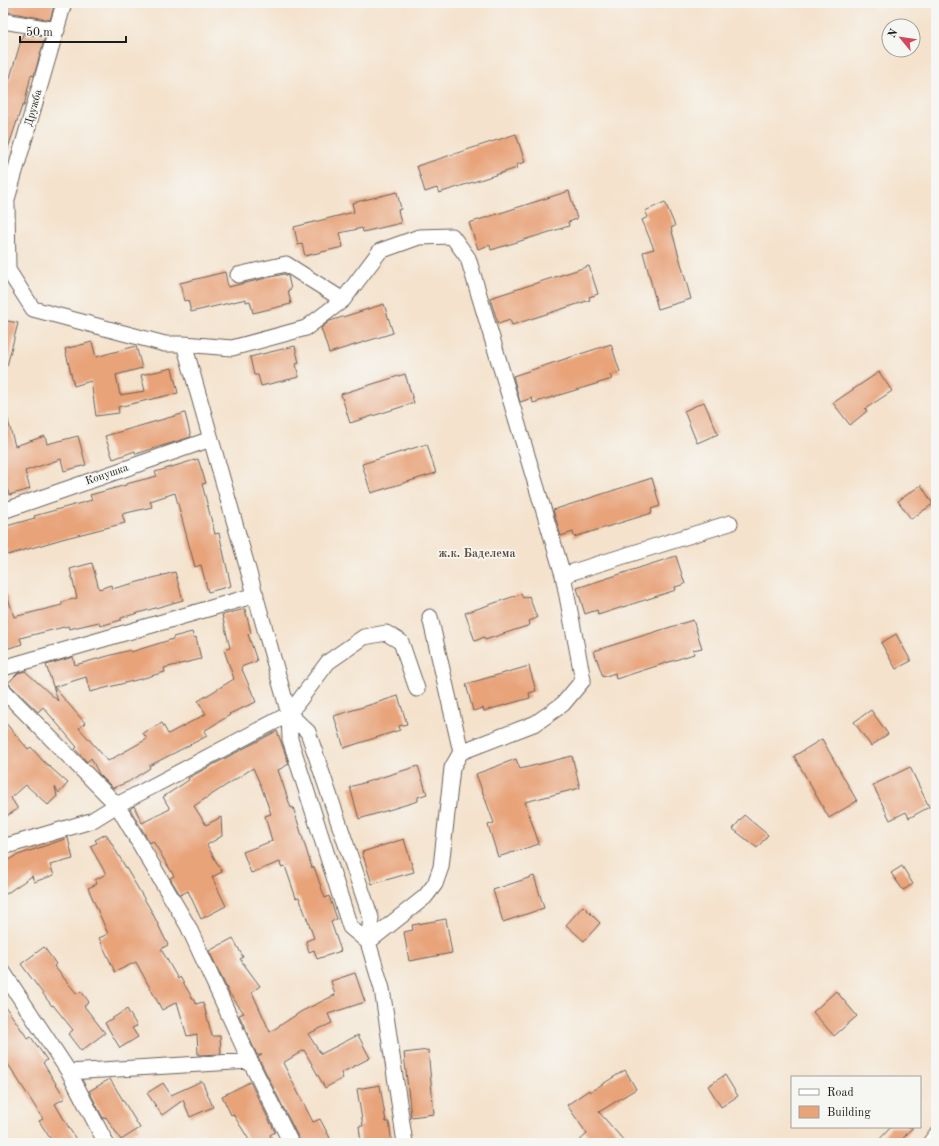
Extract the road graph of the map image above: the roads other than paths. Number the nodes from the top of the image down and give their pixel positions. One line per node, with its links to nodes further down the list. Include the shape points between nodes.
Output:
1 (64, 3): 3 (street, Дружба)
2 (3, 21): 3 (street)
3 (57, 30): 4 (street, Дружба)
4 (5, 209): 7 (street, Дружба, via 8,270 33,309 165,344)
5 (238, 275): 6 (street, via 286,264)
6 (343, 300): 7 (street, Дружба, via 306,328 232,348); 11 (street, Дружба, via 380,251 419,237 452,236 468,258)
7 (184, 344): 8 (street)
8 (211, 439): 9 (street, Конушка); 12 (street)
9 (4, 506)
10 (730, 523): 11 (street)
11 (563, 575): 18 (street, via 583,680 563,704 536,722)
12 (256, 595): 14 (street); 17 (street)
13 (430, 617): 18 (street)
14 (3, 668)
15 (417, 689): 17 (street, via 401,642 386,633 364,636 328,662)
16 (3, 690): 19 (street)
17 (289, 714): 19 (street); 21 (street, via 290,738 350,927); 21 (street, via 308,732 371,918)
18 (461, 752): 21 (street, via 452,768 441,867 436,884 425,897)
19 (117, 805): 20 (street, via 91,821); 23 (street, via 188,926)
20 (3, 847)
21 (368, 942): 28 (street, via 382,989)
22 (3, 972): 24 (street)
23 (250, 1061): 24 (street); 27 (street)
24 (69, 1072): 26 (street)
25 (936, 1136): 29 (street)
26 (106, 1143)
27 (291, 1143)
28 (405, 1143)
29 (930, 1143)

